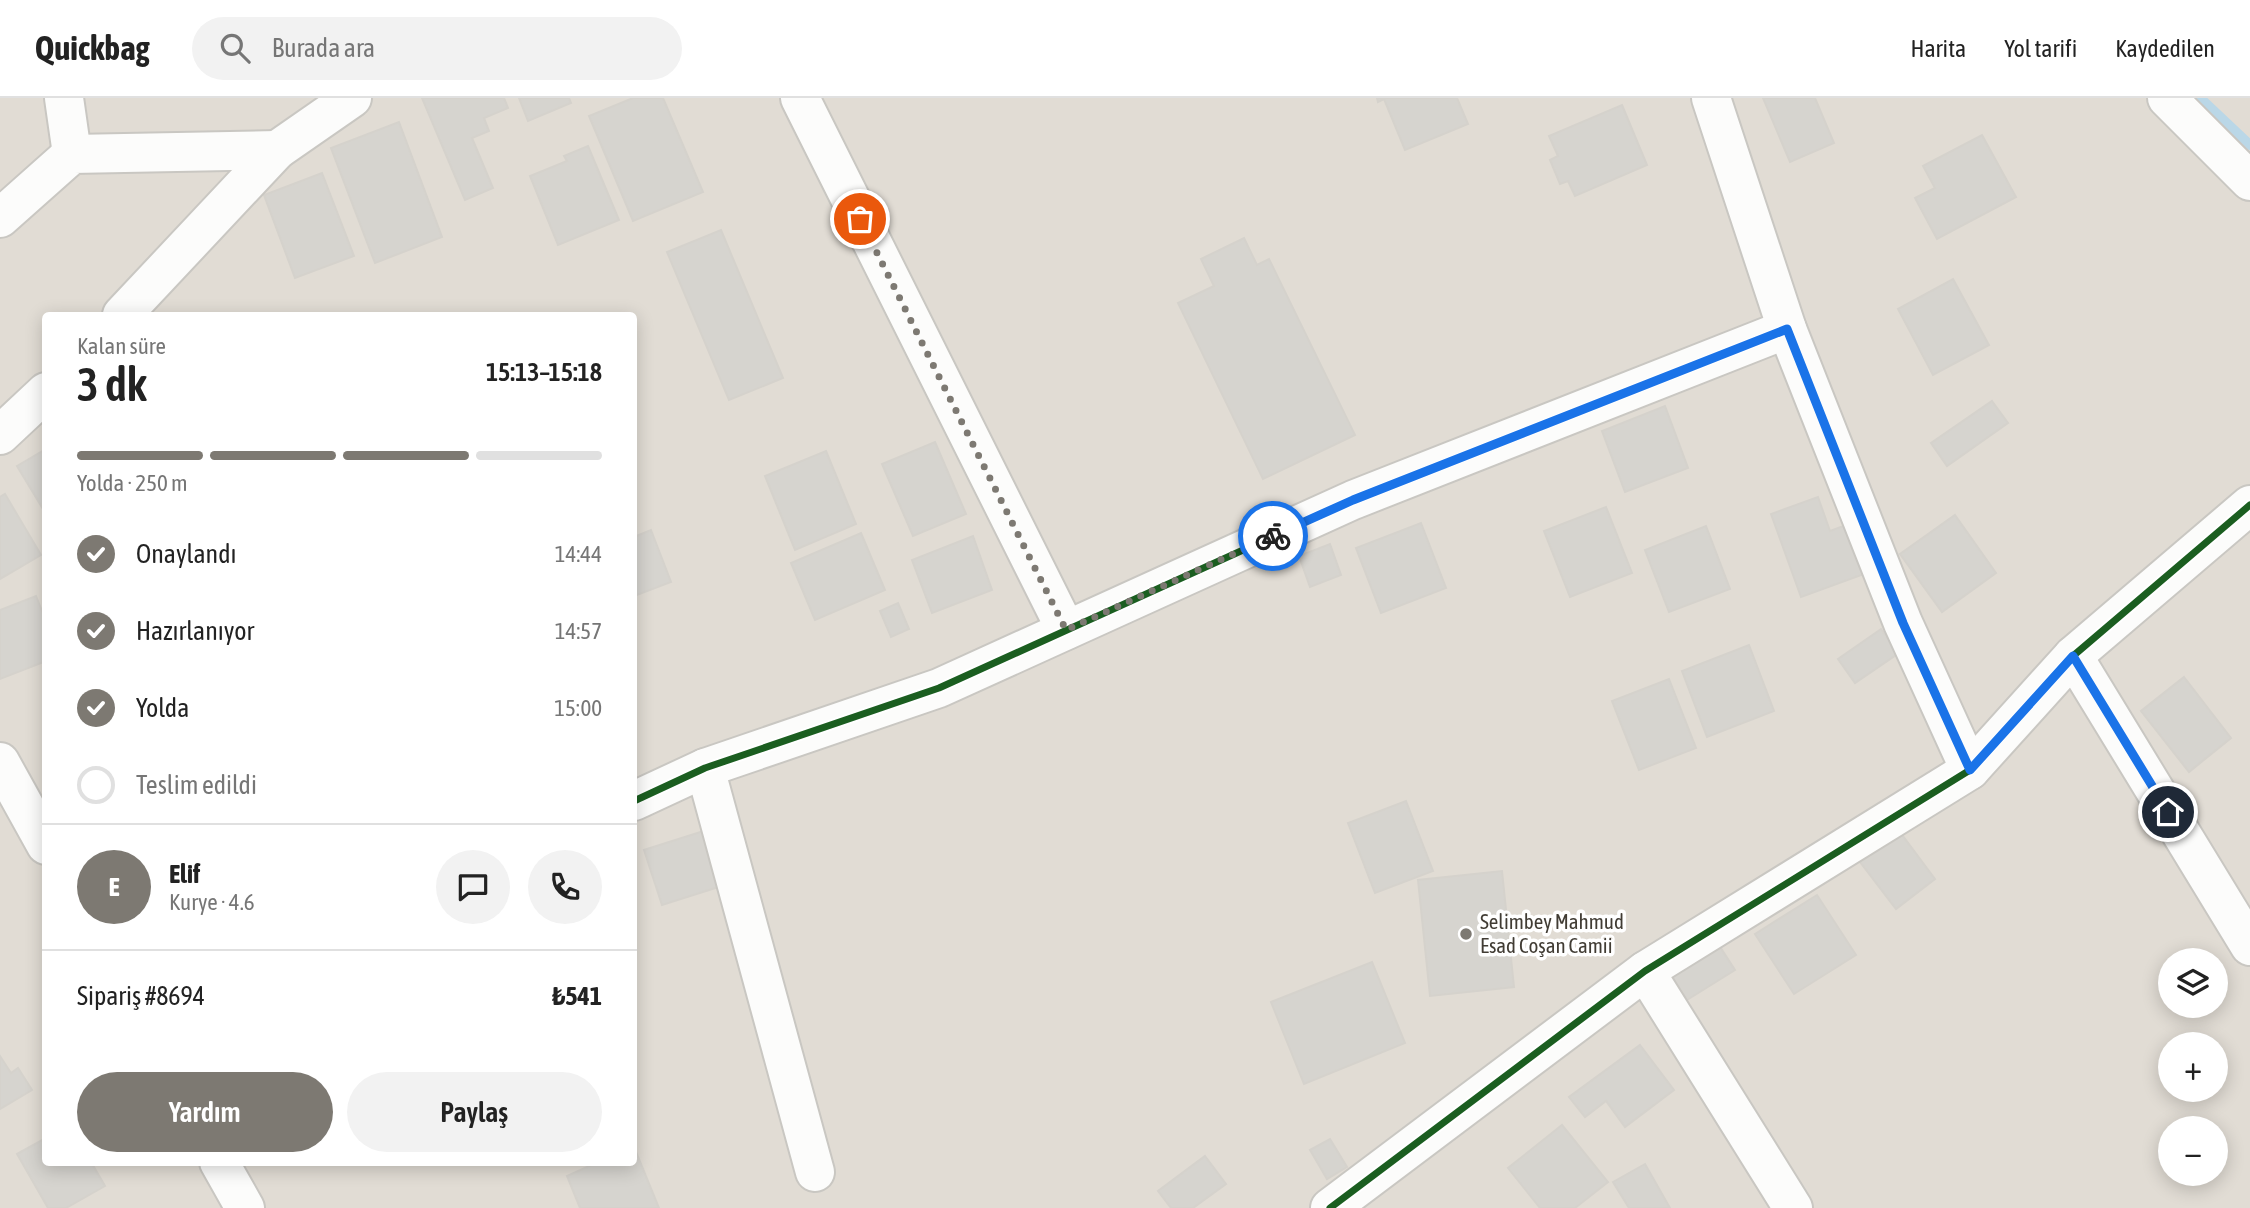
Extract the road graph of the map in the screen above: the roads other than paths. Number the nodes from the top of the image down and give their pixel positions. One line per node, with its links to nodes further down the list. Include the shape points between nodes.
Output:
1 (64, 98): 7 (street)
2 (352, 98): 6 (street)
3 (800, 98): 15 (street)
4 (1711, 98): 11 (street)
5 (2166, 98): 8 (street)
6 (276, 150): 7 (street); 10 (street)
7 (72, 154): 9 (street)
8 (2250, 181)
9 (0, 218)
10 (125, 312)
11 (1787, 329): 15 (street, via 1353,500); 19 (street, via 1903,623)
12 (42, 396): 13 (street)
13 (0, 435)
14 (2250, 505): 16 (street)
15 (1066, 630): 18 (street, via 939,688)
16 (2073, 656): 19 (street); 22 (street)
17 (0, 762): 21 (street)
18 (705, 768): 20 (street); 25 (street)
19 (1970, 770): 23 (street)
20 (637, 800)
21 (42, 838)
22 (2250, 946)
23 (1644, 971): 27 (street); 28 (street)
24 (221, 1166): 26 (street)
25 (815, 1172)
26 (242, 1207)
27 (1330, 1208)
28 (1793, 1208)

